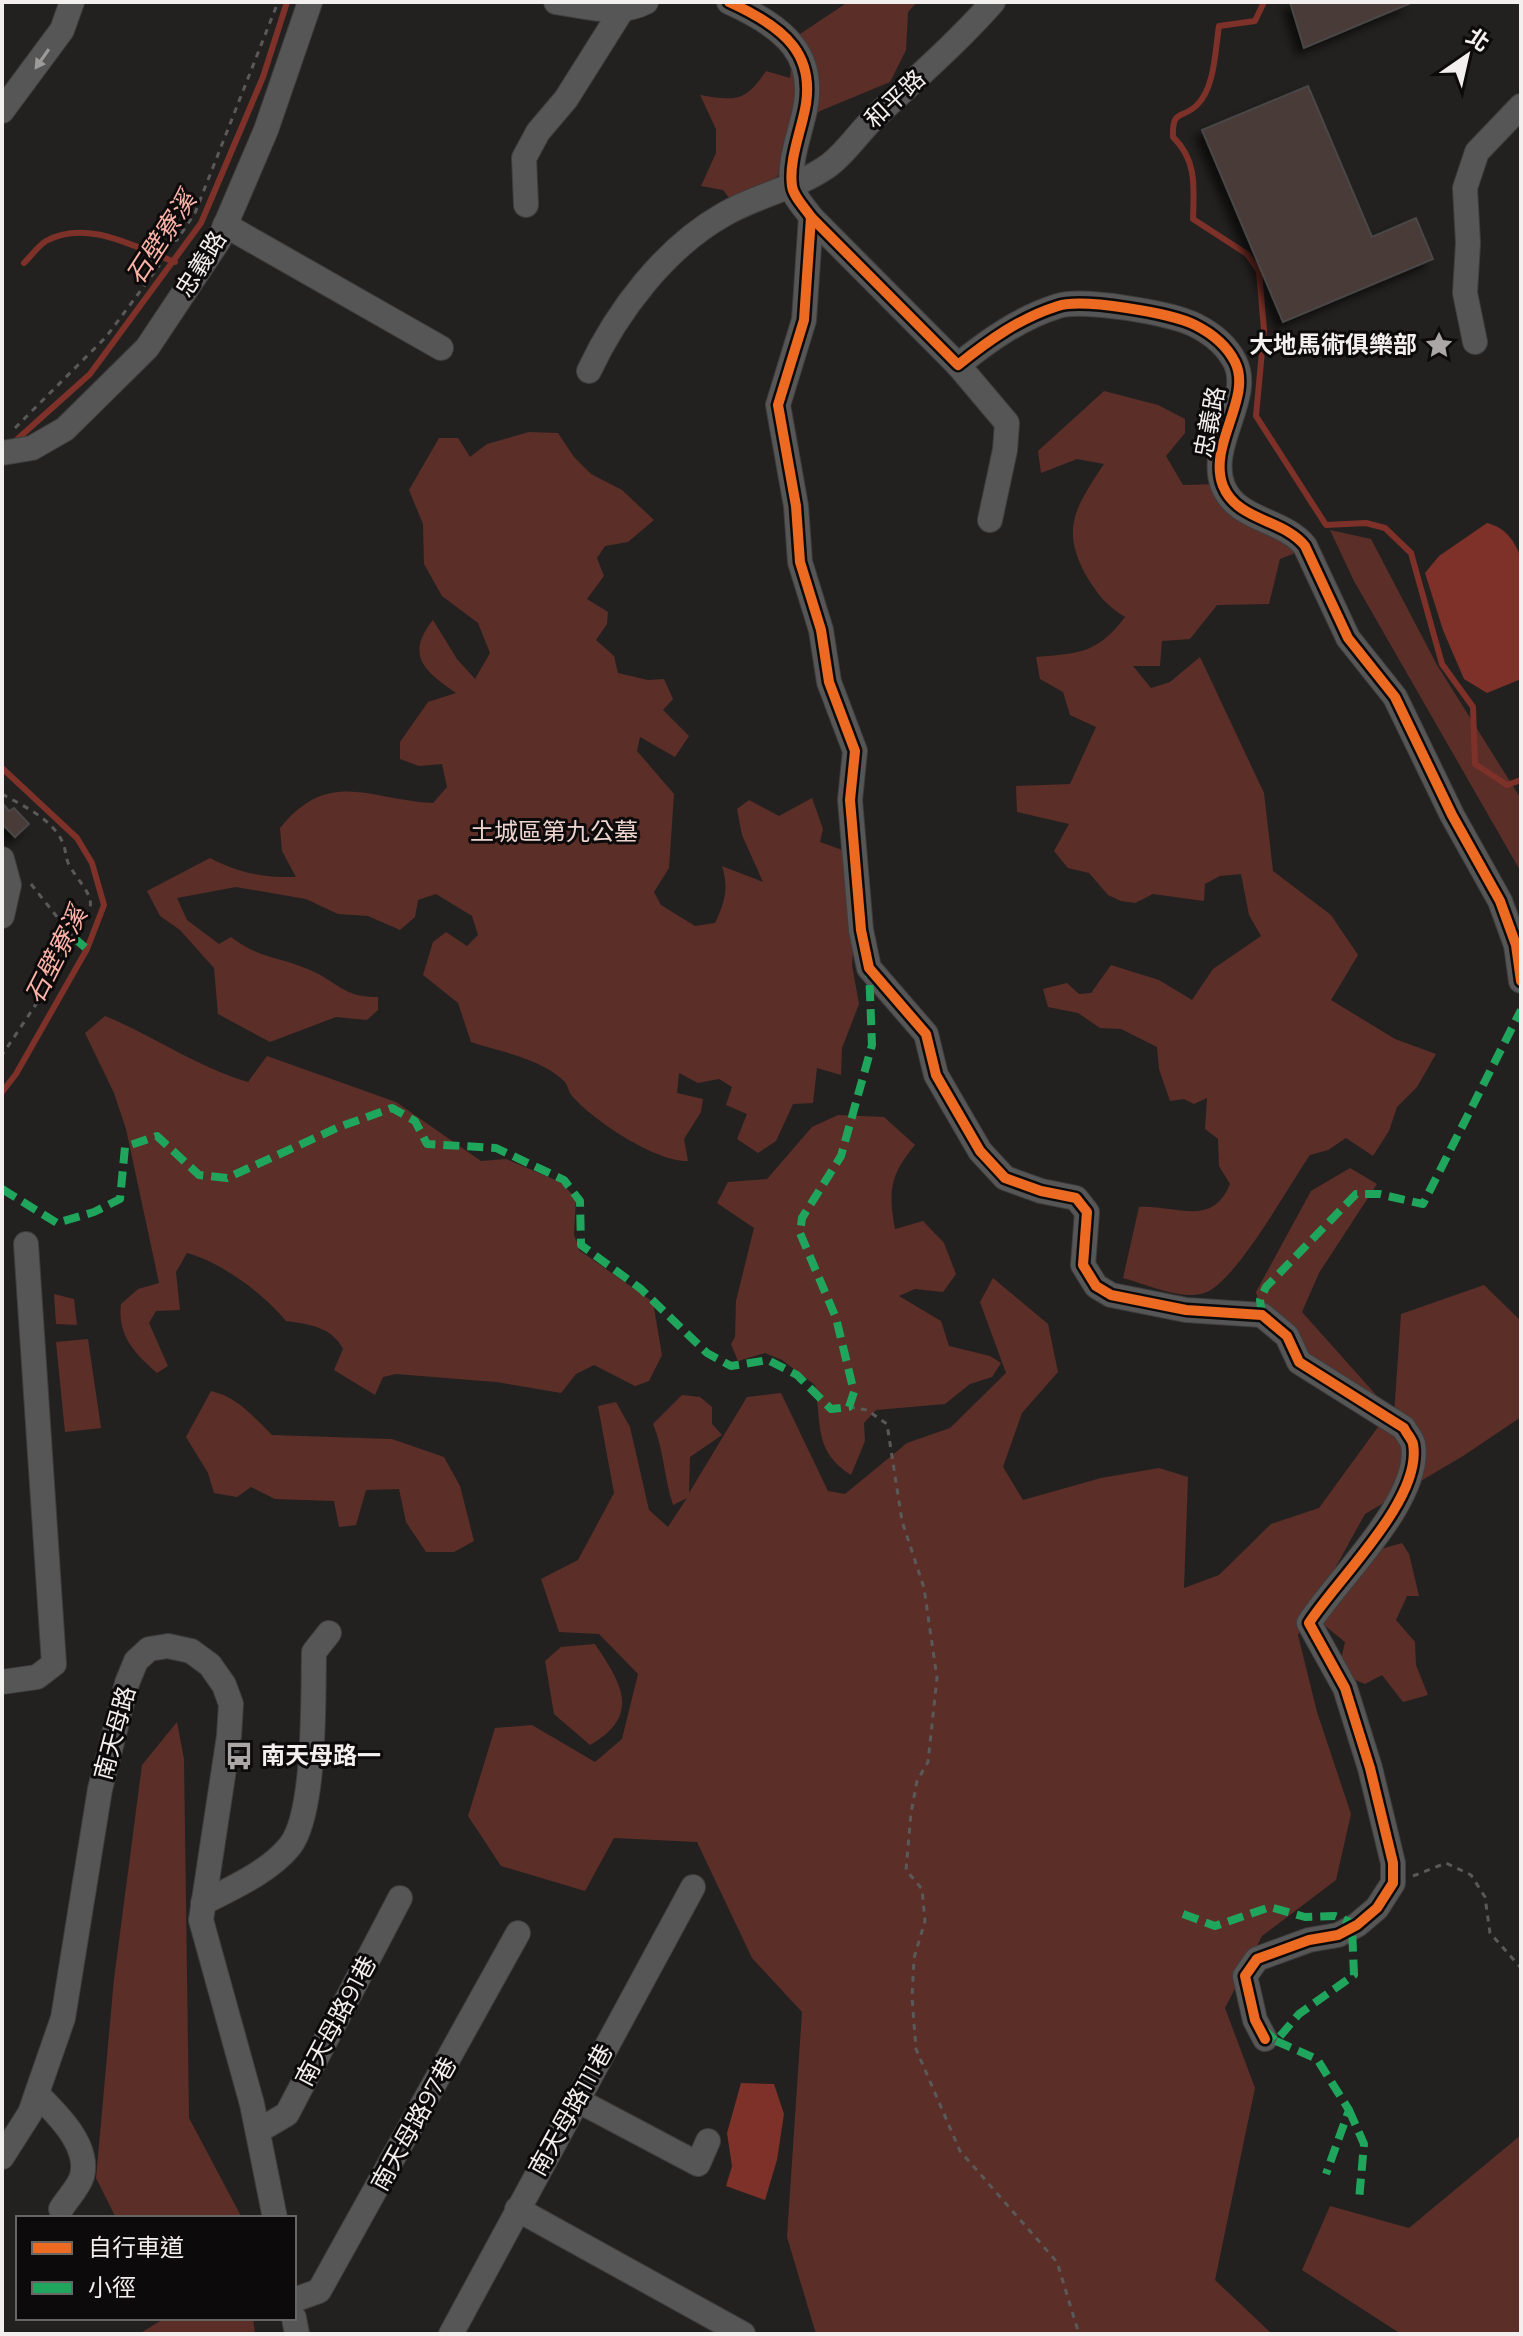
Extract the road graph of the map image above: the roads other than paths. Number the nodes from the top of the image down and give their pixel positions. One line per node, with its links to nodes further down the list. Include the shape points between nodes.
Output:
1 (72, 2): 9 (street, one-way to 9, via 62,30)
2 (310, 2): 13 (street, 忠義路, via 266,130)
3 (556, 2): 7 (street)
4 (646, 2): 7 (street)
5 (729, 2): 10 (street, via 800,51 808,96)
6 (993, 2): 10 (street, 和平路, via 831,164)
7 (622, 10): 11 (street, via 524,158)
8 (1521, 106): 14 (street, via 1477,152 1465,188 1465,293)
9 (2, 111)
10 (791, 188): 12 (street); 17 (street, 和平路, via 723,214 672,253 607,333)
11 (526, 205)
12 (811, 217): 16 (street); 30 (street, via 804,320 778,405 800,562 821,630 829,682 855,751 850,800 869,968 926,1034 936,1075 980,1151 1005,1178 1076,1198 1087,1212 1083,1265 1096,1286 1111,1295 1186,1310 1262,1315 1287,1336 1299,1362 1404,1428 1413,1445 1398,1506 1309,1623 1345,1688 1374,1782 1393,1883 1377,1908 1352,1928 1257,1959 1245,1976)
13 (225, 225): 15 (street); 18 (street, 忠義路, via 132,366 65,429 32,448)
14 (1475, 342)
15 (441, 348)
16 (958, 365): 19 (street, via 1007,423); 22 (street, 忠義路, via 994,336 1059,306 1084,302 1192,323 1215,336 1235,363 1239,383 1218,463 1224,489 1246,513 1305,546 1348,638 1395,697 1500,901 1516,945)
17 (589, 371)
18 (2, 453)
19 (990, 520)
20 (5, 865): 21 (street, via 9,885)
21 (2, 916)
22 (1521, 981)
23 (26, 1244): 25 (street, via 54,1664 37,1677)
24 (329, 1633): 28 (street, via 314,1652 308,1798 291,1845 247,1881)
25 (2, 1682)
26 (693, 1887): 32 (street, 南天母路111巷)
27 (400, 1898): 33 (street, 南天母路91巷, via 287,2114)
28 (203, 1903): 31 (street, 南天母路, via 231,1704 210,1665 191,1651 149,1649 136,1661 127,1683 100,1789 63,2018); 33 (street, 南天母路, via 201,1920)
29 (518, 1933): 39 (street, 南天母路97巷, via 319,2291)
30 (1265, 2039)
31 (37, 2094): 35 (street, 南天母路); 36 (street, via 82,2156 82,2177)
32 (577, 2100): 34 (street, via 698,2164); 37 (street, 南天母路111巷)
33 (258, 2131): 38 (street, 南天母路)
34 (708, 2141)
35 (2, 2157)
36 (61, 2209)
37 (517, 2209): 40 (street, 南天母路111巷); 41 (street)
38 (275, 2216)
39 (296, 2299)
40 (458, 2331)
41 (743, 2334)

